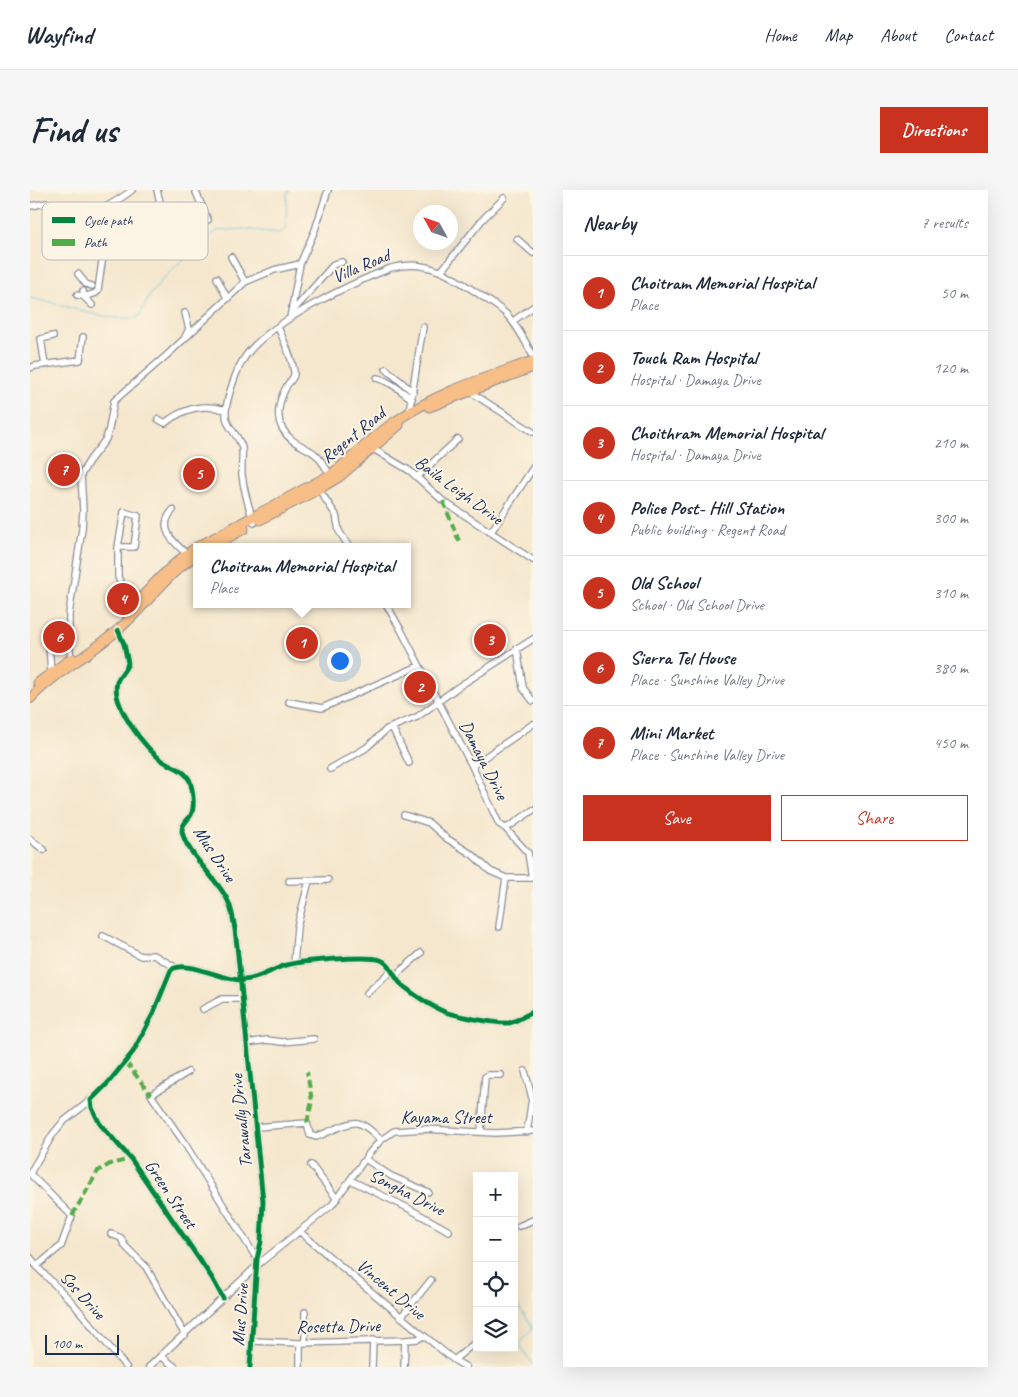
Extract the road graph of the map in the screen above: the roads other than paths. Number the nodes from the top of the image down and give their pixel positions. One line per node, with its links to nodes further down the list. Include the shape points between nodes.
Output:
1 (132, 190): 5 (street)
2 (195, 190): 6 (street)
3 (328, 190): 12 (street)
4 (504, 198): 13 (street)
5 (112, 202)
6 (200, 202)
7 (516, 239): 8 (street)
8 (533, 253)
9 (231, 257): 15 (street)
10 (102, 260): 17 (street, via 97,292 83,296)
11 (342, 262): 22 (street, via 334,264)
12 (300, 264): 15 (street); 22 (street)
13 (442, 270): 22 (street, Villa Road, via 417,265 391,268); 23 (street, Villa Road)
14 (217, 278): 18 (street)
15 (245, 282): 18 (street)
16 (92, 286): 17 (street, via 79,276)
17 (81, 291): 19 (street)
18 (227, 298): 28 (street)
19 (92, 305)
20 (533, 307): 23 (street)
21 (185, 313): 28 (street, via 189,329)
22 (291, 315): 24 (street)
23 (512, 321): 29 (street, Villa Road)
24 (278, 327): 39 (street, via 260,340 243,360); 47 (street, via 294,373 280,406 282,427 295,443 316,455)
25 (423, 327): 37 (street)
26 (53, 336): 31 (street, via 41,339)
27 (83, 337): 31 (street, via 80,360)
28 (184, 339): 64 (street, via 114,400 106,439 82,471 82,529 69,614)
29 (533, 356)
30 (533, 361): 36 (main road, Regent Road)
31 (46, 365): 33 (street)
32 (533, 367): 36 (main road, Regent Road)
33 (30, 368)
34 (386, 369): 37 (street)
35 (378, 378): 38 (street)
36 (469, 388): 40 (main road, Regent Road, via 428,401); 42 (street); 44 (main road, Regent Road, via 430,406)
37 (413, 392): 38 (street)
38 (412, 399): 40 (street)
39 (226, 410): 41 (street, via 200,407 180,413 165,423); 50 (street, via 229,427 240,441 242,473)
40 (409, 412): 44 (main road, Regent Road, via 380,433)
41 (158, 419)
42 (533, 432)
43 (458, 439): 46 (street)
44 (370, 446): 46 (street, Baila Leigh Drive); 47 (main road, Regent Road)
45 (533, 468): 51 (street)
46 (417, 477): 51 (street, Baila Leigh Drive, via 443,501)
47 (332, 478): 48 (main road, Regent Road)
48 (317, 486): 50 (main road, Regent Road); 54 (street, via 336,515 339,531)
49 (173, 510): 56 (street, via 166,519 166,528 172,541)
50 (253, 520): 52 (main road, Regent Road); 53 (main road, Regent Road)
51 (491, 532): 57 (street, Baila Leigh Drive)
52 (205, 543)
53 (217, 543)
54 (346, 543)
55 (118, 547): 55 (street, via 124,512 138,516 134,547); 58 (street, via 119,582)
56 (191, 556): 58 (main road, Regent Road)
57 (533, 560)
58 (143, 600): 60 (main road, Regent Road); 64 (main road, Regent Road)
59 (388, 608): 65 (street, Damaya Drive)
60 (118, 630): 68 (main road, Regent Road, via 42,686); 93 (street, Mus Drive, via 128,663 117,681 120,707 154,754 182,772 190,782 193,810 182,832 228,901)
61 (50, 634): 66 (street)
62 (533, 639): 63 (street)
63 (517, 648): 69 (street); 70 (street, via 523,688)
64 (71, 658): 66 (main road, Regent Road)
65 (419, 666): 69 (street, Damaya Drive); 71 (street, via 322,708)
66 (51, 672): 67 (main road, Regent Road)
67 (30, 690)
68 (30, 699)
69 (437, 701): 73 (street, via 417,716); 75 (street, Damaya Drive)
70 (533, 701)
71 (289, 702)
72 (533, 724): 75 (street)
73 (392, 727): 74 (street); 76 (street, via 366,748)
74 (409, 763)
75 (472, 766): 79 (street, Damaya Drive, via 500,824)
76 (330, 768)
77 (533, 810): 79 (street, Damaya Drive)
78 (404, 815): 82 (street, via 429,823 485,867)
79 (505, 828): 83 (street, via 528,853)
80 (30, 839): 81 (street)
81 (44, 850)
82 (506, 878): 83 (street); 87 (street)
83 (532, 878)
84 (328, 880): 86 (street)
85 (289, 881): 86 (street)
86 (309, 881): 90 (street, via 298,920)
87 (499, 927)
88 (103, 936): 91 (street, via 141,956 154,955)
89 (421, 953): 92 (street)
90 (294, 964): 92 (street, via 374,959 385,962); 93 (street)
91 (175, 967): 93 (street, via 186,966); 103 (street, via 168,975 133,1052)
92 (393, 973): 94 (street); 97 (street, via 413,992 453,1014 507,1023)
93 (241, 980): 95 (street, Tarawally Drive)
94 (367, 993)
95 (242, 999): 96 (street, via 222,999); 99 (street, Tarawally Drive)
96 (203, 1009)
97 (533, 1012)
98 (314, 1039): 99 (street)
99 (247, 1043): 104 (street, Tarawally Drive)
100 (525, 1071): 106 (street, via 532,1098)
101 (188, 1072): 120 (street, via 151,1095)
102 (502, 1075): 105 (street, via 485,1077)
103 (92, 1100): 110 (street, via 63,1122); 123 (street, Green Street, via 96,1118 132,1159)
104 (256, 1127): 107 (street, Tarawally Drive, via 307,1123 310,1135 316,1137 347,1124 358,1123); 120 (street, Tarawally Drive, via 263,1201)
105 (481, 1132): 106 (street, Kayama Street); 107 (street, Kayama Street, via 402,1130 394,1131)
106 (530, 1132)
107 (381, 1140): 108 (street, Kayama Street)
108 (364, 1159): 111 (street, Kayama Street); 112 (street, via 391,1176)
109 (311, 1165): 113 (street)
110 (30, 1174): 121 (street, Sos Drive, via 72,1216 61,1246)
111 (350, 1180): 113 (street, Kayama Street); 117 (street, Songha Drive)
112 (428, 1192)
113 (334, 1202): 116 (street, Kayama Street)
114 (533, 1220): 115 (street)
115 (519, 1226)
116 (299, 1231): 120 (street, Kayama Street); 125 (street, Vincent Drive)
117 (449, 1231)
118 (111, 1234): 126 (street, via 121,1238 146,1267)
119 (30, 1257): 121 (street, Sos Drive)
120 (257, 1262): 123 (street); 130 (street, Mus Drive)
121 (36, 1266): 135 (street, Sos Drive, via 72,1302)
122 (431, 1280): 125 (street)
123 (223, 1298): 126 (street)
124 (306, 1312): 131 (street)
125 (401, 1318): 127 (street, Vincent Drive)
126 (185, 1335): 133 (street)
127 (423, 1336): 129 (street, Rosetta Drive, via 418,1340); 134 (street, Vincent Drive)
128 (373, 1340): 129 (street, Rosetta Drive); 131 (street, Rosetta Drive); 140 (street)
129 (405, 1340): 141 (street)
130 (253, 1341): 131 (street, Rosetta Drive); 138 (street, Mus Drive)
131 (302, 1342): 139 (street)
132 (473, 1344): 134 (street)
133 (161, 1356): 136 (street); 137 (street)
134 (454, 1360): 142 (street, Vincent Drive)
135 (126, 1367)
136 (149, 1367)
137 (175, 1367)
138 (250, 1367)
139 (300, 1367)
140 (372, 1367)
141 (404, 1367)
142 (466, 1367)

